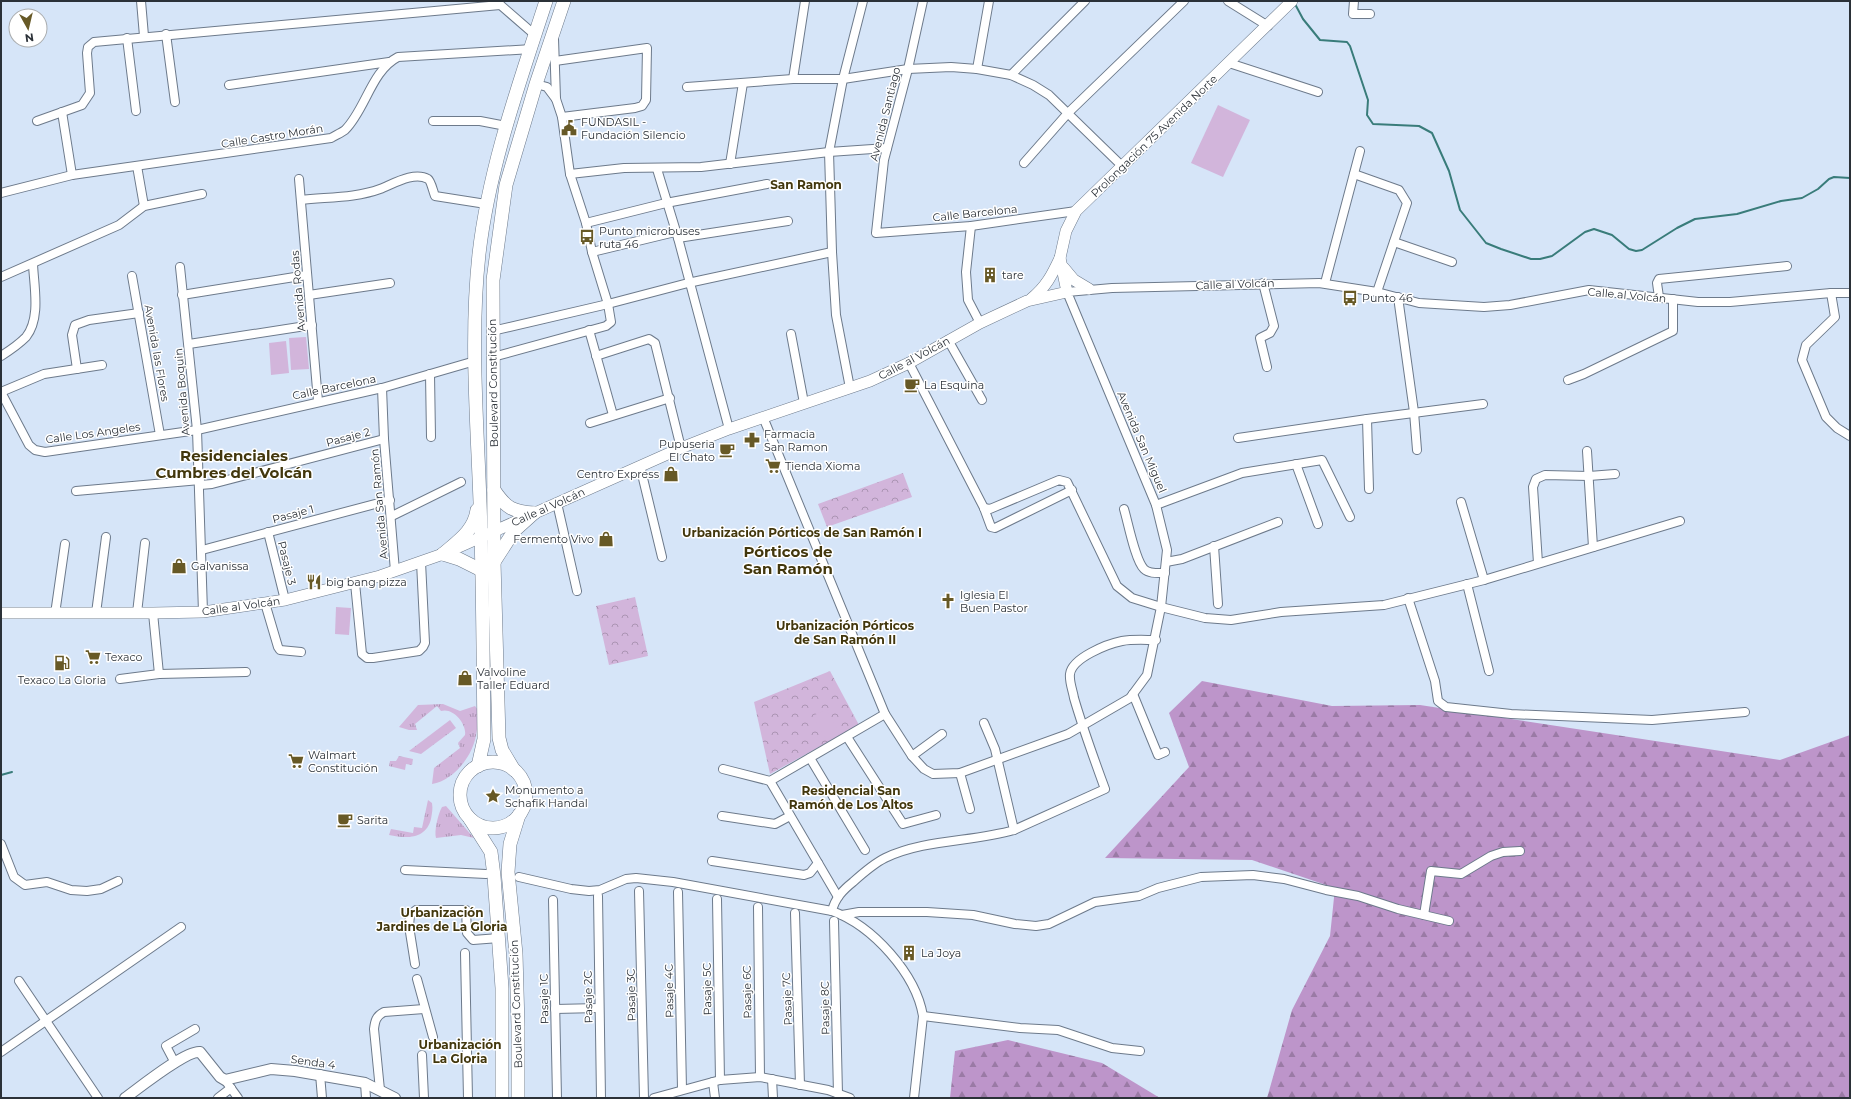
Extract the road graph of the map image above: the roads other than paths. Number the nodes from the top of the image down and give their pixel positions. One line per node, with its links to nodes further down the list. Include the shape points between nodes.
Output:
1 (141, 1): 19 (street)
2 (546, 1): 18 (highway, Boulevard Constitución)
3 (564, 1): 16 (highway, Boulevard Constitución)
4 (805, 1): 28 (street)
5 (863, 1): 29 (street)
6 (923, 1): 25 (street, Avenida Santiago)
7 (989, 1): 26 (street)
8 (1085, 1): 27 (street)
9 (1184, 1): 39 (street)
10 (1228, 1): 15 (street)
11 (1354, 1): 14 (street, via 1353,14)
12 (499, 3): 17 (street); 18 (street)
13 (1290, 4): 15 (main road, Prolongación 75 Avenida Norte)
14 (1370, 14)
15 (1268, 26): 24 (main road, Prolongación 75 Avenida Norte)
16 (554, 32): 22 (street); 31 (highway, Boulevard Constitución)
17 (166, 34): 19 (street); 36 (street)
18 (535, 35): 21 (highway, Boulevard Constitución)
19 (144, 36): 20 (street)
20 (127, 38): 37 (street); 38 (street, via 94,42 88,47 90,93 82,105)
21 (532, 49): 23 (street, via 413,55 398,57); 43 (highway, Boulevard Constitución)
22 (555, 61): 35 (street); 40 (street, via 647,48 646,100 642,106)
23 (389, 62): 32 (street); 49 (street, Calle Castro Morán, via 354,119 344,131 331,138)
24 (1229, 63): 34 (street); 50 (main road, Prolongación 75 Avenida Norte)
25 (908, 69): 26 (street); 29 (street); 44 (street, Avenida Santiago)
26 (977, 69): 27 (street)
27 (1011, 75): 39 (street, via 1039,88)
28 (793, 79): 29 (street); 30 (street)
29 (843, 79): 46 (street)
30 (743, 83): 33 (street); 48 (street)
31 (536, 84): 35 (street, via 547,87); 100 (highway, Boulevard Constitución, via 506,185 493,280)
32 (229, 86)
33 (687, 87)
34 (1318, 92)
35 (556, 99): 40 (street)
36 (175, 102)
37 (136, 111)
38 (62, 112): 41 (street); 54 (street)
39 (1068, 113): 47 (street); 50 (street)
40 (562, 117): 52 (street)
41 (37, 121)
42 (433, 121): 43 (street, via 480,121)
43 (506, 126): 61 (highway, Boulevard Constitución)
44 (887, 148): 46 (street); 67 (street, Avenida Santiago)
45 (1360, 151): 53 (street)
46 (828, 152): 48 (street); 71 (street)
47 (1024, 163)
48 (730, 164): 51 (street)
49 (137, 166): 54 (street, Calle Castro Morán); 62 (street)
50 (1122, 166): 63 (main road, Prolongación 75 Avenida Norte)
51 (657, 169): 52 (street, via 624,168); 60 (street)
52 (570, 174): 65 (street)
53 (1354, 174): 69 (street, via 1399,190 1407,203); 83 (street)
54 (72, 175): 57 (street, Calle Castro Morán)
55 (299, 179): 59 (street, Avenida Rodas)
56 (767, 184): 60 (street)
57 (1, 193)
58 (202, 194): 62 (street)
59 (301, 200): 61 (street, via 366,193 417,177 430,181 436,196); 77 (street, Avenida Rodas)
60 (666, 202): 65 (street); 68 (street)
61 (486, 204): 107 (highway, Boulevard Constitución, via 476,292)
62 (144, 206): 74 (street, via 119,225)
63 (1076, 211): 66 (street, Calle Barcelona); 72 (main road, Prolongación 75 Avenida Norte, via 1066,231)
64 (788, 221): 68 (street)
65 (586, 223): 70 (street)
66 (971, 226): 67 (street, Calle Barcelona); 97 (street, via 966,272 968,300)
67 (876, 234)
68 (676, 235): 70 (street); 81 (street)
69 (1394, 242): 73 (street); 86 (street)
70 (592, 252): 95 (street)
71 (832, 252): 81 (street); 115 (street, via 836,315)
72 (1061, 262): 84 (main road, via 1074,280); 85 (main road, Prolongación 75 Avenida Norte); 94 (main road, via 1046,285)
73 (1452, 262)
74 (33, 264): 79 (street); 104 (street, via 35,318 25,338)
75 (1787, 266): 92 (street, via 1659,279)
76 (180, 267): 89 (street, Avenida Boquin)
77 (307, 275): 89 (street); 90 (street, Avenida Rodas)
78 (132, 276): 96 (street, Avenida las Flores)
79 (1, 277)
80 (390, 283): 90 (street)
81 (688, 283): 95 (street); 127 (street)
82 (1263, 283): 83 (street, Calle al Volcán); 84 (street, Calle al Volcán); 110 (street, via 1274,326 1270,333 1260,338)
83 (1325, 283): 86 (street, Calle al Volcán)
84 (1089, 289): 85 (street, Calle al Volcán)
85 (1067, 292): 94 (main road, Calle al Volcán); 151 (street, Avenida San Miguel)
86 (1377, 292): 91 (street, Calle al Volcán)
87 (1831, 293): 88 (street, Calle al Volcán); 93 (street, Calle al Volcán, via 1730,302); 130 (street, via 1834,317 1806,345 1802,360 1826,417 1836,428)
88 (1850, 293)
89 (182, 294): 103 (street, Avenida Boquin)
90 (309, 295): 98 (street, Avenida Rodas)
91 (1398, 297): 92 (street, Calle al Volcán, via 1426,304 1484,307 1510,306 1586,290); 122 (street)
92 (1659, 297): 93 (street, Calle al Volcán)
93 (1673, 299): 113 (street, via 1673,331)
94 (1027, 301): 97 (main road, Calle al Volcán)
95 (608, 304): 99 (street, via 610,324); 100 (street)
96 (139, 313): 111 (street, via 89,320 75,325 72,335); 129 (street, Avenida las Flores)
97 (980, 323): 102 (main road, Calle al Volcán)
98 (312, 325): 103 (street); 119 (street, Avenida Rodas)
99 (589, 330): 105 (street); 106 (street)
100 (492, 331): 106 (highway, Boulevard Constitución)
101 (791, 334): 120 (street)
102 (948, 340): 108 (main road, Calle al Volcán); 118 (street)
103 (189, 344): 128 (street, Avenida Boquin)
104 (1, 356)
105 (596, 356): 117 (street, via 648,339 652,340); 123 (street)
106 (493, 357): 144 (highway, Boulevard Constitución)
107 (475, 361): 112 (street, Calle Barcelona); 147 (highway, Boulevard Constitución)
108 (909, 363): 115 (main road, Calle al Volcán); 152 (street)
109 (102, 365): 111 (street)
110 (1267, 367)
111 (77, 369): 116 (street, via 36,376)
112 (430, 374): 114 (street, Calle Barcelona); 131 (street)
113 (1568, 380)
114 (382, 388): 119 (street, Calle Barcelona); 133 (street, Avenida San Ramón)
115 (850, 388): 120 (main road, Calle al Volcán)
116 (1, 392): 129 (street, Calle Los Angeles, via 35,450 45,452)
117 (670, 398): 123 (street); 134 (street)
118 (982, 400)
119 (318, 401): 128 (street, Calle Barcelona)
120 (804, 403): 124 (main road, Calle al Volcán)
121 (1483, 404): 122 (street)
122 (1414, 412): 125 (street); 135 (street)
123 (613, 415): 126 (street)
124 (763, 417): 127 (main road, Calle al Volcán); 201 (street, Avenida San Miguel)
125 (1367, 419): 132 (street); 143 (street)
126 (590, 423)
127 (729, 429): 134 (main road, Calle al Volcán)
128 (197, 430): 129 (street, Calle Los Angeles); 142 (street, Avenida Boquin)
129 (160, 435)
130 (1850, 436)
131 (431, 437)
132 (1238, 438)
133 (384, 439): 142 (street, Pasaje 2, via 212,484); 148 (street, Avenida San Ramón)
134 (681, 448): 138 (main road, Calle al Volcán)
135 (1417, 450)
136 (1587, 451): 140 (street)
137 (1296, 464): 151 (street, via 1242,473); 156 (street, via 1322,460); 159 (street)
138 (640, 466): 150 (main road, Calle al Volcán); 170 (street)
139 (1615, 474): 140 (street)
140 (1589, 476): 167 (street); 174 (street, via 1545,475 1536,479 1533,487)
141 (461, 482): 155 (street)
142 (200, 483): 146 (street, Pasaje 2); 168 (street, Avenida Boquin)
143 (1369, 489)
144 (494, 490): 154 (highway, via 502,502 511,509); 160 (highway, Boulevard Constitución)
145 (1072, 490): 152 (street, via 1067,482 1059,480 990,509); 152 (street, via 995,528 991,527); 186 (street, via 1117,586 1132,598)
146 (76, 491)
147 (480, 493): 163 (highway, Boulevard Constitución); 169 (highway, via 472,525 465,535)
148 (390, 500): 155 (street, Avenida San Ramón); 161 (street, Pasaje 1)
149 (1461, 502): 178 (street)
150 (557, 503): 154 (main road, Calle al Volcán); 181 (street)
151 (1156, 505): 173 (street, Avenida San Miguel, via 1167,550)
152 (984, 508)
153 (1124, 509): 177 (street, via 1139,561 1144,569)
154 (534, 514): 160 (main road, Calle al Volcán); 172 (highway, via 514,531)
155 (392, 516): 176 (street, Avenida San Ramón)
156 (1350, 517)
157 (1680, 521): 167 (street)
158 (1278, 522): 166 (street)
159 (1318, 524)
160 (494, 531): 163 (main road, Calle al Volcán); 172 (highway, Boulevard Constitución)
161 (268, 532): 168 (street, Pasaje 1); 183 (street, Pasaje 3)
162 (106, 537): 192 (street)
163 (482, 537): 169 (main road, Calle al Volcán); 175 (highway, Boulevard Constitución)
164 (145, 543): 189 (street)
165 (65, 544): 191 (street)
166 (1214, 546): 173 (street, via 1182,559); 185 (street)
167 (1593, 547): 174 (street)
168 (202, 550): 187 (street, Avenida Boquin)
169 (443, 554): 171 (main road, Calle al Volcán); 175 (highway)
170 (662, 557)
171 (421, 562): 176 (main road, Calle al Volcán); 179 (street, via 425,643 419,651 373,658 367,658 362,654)
172 (494, 562): 212 (highway, Boulevard Constitución, via 499,738 502,750)
173 (1166, 562): 177 (street, Avenida San Miguel)
174 (1538, 563): 178 (street)
175 (481, 570): 210 (highway, Boulevard Constitución, via 484,738)
176 (395, 571): 179 (main road, Calle al Volcán)
177 (1165, 573): 186 (street, Avenida San Miguel)
178 (1484, 580): 180 (street)
179 (355, 583): 183 (main road, Calle al Volcán)
180 (1467, 584): 182 (street); 195 (street)
181 (577, 591)
182 (1408, 598): 186 (street, via 1384,604 1281,612 1231,620 1205,618); 200 (street, via 1435,681 1438,701 1446,707 1518,714 1652,720)
183 (285, 600): 184 (main road, Calle al Volcán)
184 (266, 603): 187 (main road, Calle al Volcán); 194 (street, via 280,650)
185 (1218, 604)
186 (1161, 607): 193 (street, Avenida San Miguel)
187 (203, 612): 190 (main road, Calle al Volcán)
188 (1, 613): 191 (main road, Calle al Volcán)
189 (137, 613): 190 (main road, Calle al Volcán); 192 (main road, Calle al Volcán)
190 (154, 613): 197 (street)
191 (55, 614): 192 (main road, Calle al Volcán)
192 (96, 614)
193 (1156, 640): 199 (street, Avenida San Miguel, via 1147,675); 203 (street, via 1122,641 1107,645 1074,664 1070,674 1071,684)
194 (301, 652)
195 (1489, 671)
196 (246, 672): 197 (street)
197 (159, 674): 198 (street)
198 (120, 679)
199 (1133, 694): 203 (street, Avenida San Miguel); 206 (street, via 1158,755)
200 (1745, 712)
201 (885, 714): 205 (street); 207 (street, Avenida San Miguel)
202 (984, 723): 209 (street)
203 (1082, 726): 209 (street, Avenida San Miguel, via 1068,734); 221 (street, via 1105,789)
204 (942, 734): 207 (street)
205 (847, 737): 208 (street); 217 (street, via 903,824)
206 (1165, 752)
207 (912, 756): 213 (street, Avenida San Miguel, via 924,769 933,774)
208 (810, 758): 214 (street); 223 (street)
209 (998, 760): 213 (street, Avenida San Miguel); 221 (street)
210 (478, 766): 212 (highway, via 496,763); 220 (highway, via 467,775 460,790 462,807)
211 (723, 769): 214 (street)
212 (514, 770): 216 (highway, via 526,792 525,803)
213 (960, 773): 215 (street)
214 (770, 781): 219 (street)
215 (970, 809)
216 (519, 815): 220 (highway, via 508,825 497,828 482,826); 282 (highway, Boulevard Constitución, via 510,844 508,872 516,961)
217 (936, 815)
218 (722, 816): 219 (street, via 774,824)
219 (790, 816): 226 (street)
220 (470, 819): 245 (highway, Boulevard Constitución, via 491,852)
221 (1014, 830): 234 (street, via 892,856 870,868)
222 (1, 844): 230 (street, via 14,877 25,885 47,882 71,890 87,891 101,889)
223 (865, 850)
224 (1520, 851): 241 (street, via 1491,856 1461,874 1431,871)
225 (712, 861): 226 (street, via 804,875 810,873)
226 (818, 863): 234 (street)
227 (405, 870): 228 (street)
228 (486, 874)
229 (519, 877): 238 (street, via 589,891 600,890 626,879 672,882)
230 (118, 881)
231 (639, 891): 285 (street, Pasaje 3C)
232 (678, 892): 268 (street, Pasaje 4C)
233 (598, 896): 250 (street, Pasaje 2C)
234 (838, 897): 238 (street)
235 (717, 899): 264 (street, Pasaje 5C)
236 (553, 900): 252 (street, Pasaje 1C)
237 (758, 907): 262 (street, Pasaje 6C)
238 (832, 911): 240 (street)
239 (795, 913): 267 (street, Pasaje 7C)
240 (842, 915): 241 (street, via 927,912 973,915 1036,926 1049,924 1095,902 1138,896 1201,877 1253,875 1284,879 1358,896); 253 (street, via 869,931 895,959 921,1004)
241 (1424, 915): 243 (street)
242 (834, 921): 271 (street, Pasaje 8C)
243 (1448, 921)
244 (181, 927): 254 (street)
245 (500, 938): 247 (street, via 473,940 467,933 466,910 416,910 410,915 409,926); 281 (highway, Boulevard Constitución)
246 (465, 953): 280 (street)
247 (414, 964)
248 (417, 979): 251 (street)
249 (19, 982): 254 (street)
250 (599, 1008): 252 (street); 284 (street, Pasaje 2C)
251 (424, 1009): 256 (street); 269 (street, via 384,1012 378,1015 374,1030)
252 (555, 1009): 283 (street, Pasaje 1C)
253 (923, 1016): 257 (street, via 1058,1030 1112,1048); 290 (street)
254 (44, 1021): 258 (street); 272 (street)
255 (195, 1029): 260 (street, via 166,1046)
256 (433, 1036)
257 (1140, 1051)
258 (1, 1052)
259 (422, 1055): 279 (street)
260 (175, 1063): 266 (street, via 192,1052 200,1052); 273 (street)
261 (320, 1074): 265 (street, Senda 4); 266 (street, Senda 4, via 271,1069); 276 (street)
262 (760, 1077): 263 (street); 264 (street)
263 (772, 1079): 267 (street); 288 (street)
264 (716, 1081): 268 (street); 287 (street, Pasaje 5C)
265 (365, 1083): 269 (street, Senda 4); 277 (street)
266 (228, 1084): 274 (street, Senda 4); 275 (street)
267 (800, 1085): 270 (street)
268 (682, 1089): 286 (street)
269 (380, 1090): 278 (street, Senda 4)
270 (828, 1094): 271 (street)
271 (838, 1094): 289 (street)
272 (98, 1098)
273 (126, 1098)
274 (218, 1098)
275 (238, 1098)
276 (322, 1098)
277 (366, 1098)
278 (395, 1098)
279 (424, 1098)
280 (468, 1098)
281 (502, 1098)
282 (518, 1098)
283 (557, 1098)
284 (601, 1098)
285 (644, 1098)
286 (654, 1098)
287 (715, 1098)
288 (773, 1098)
289 (850, 1098)
290 (914, 1098)

